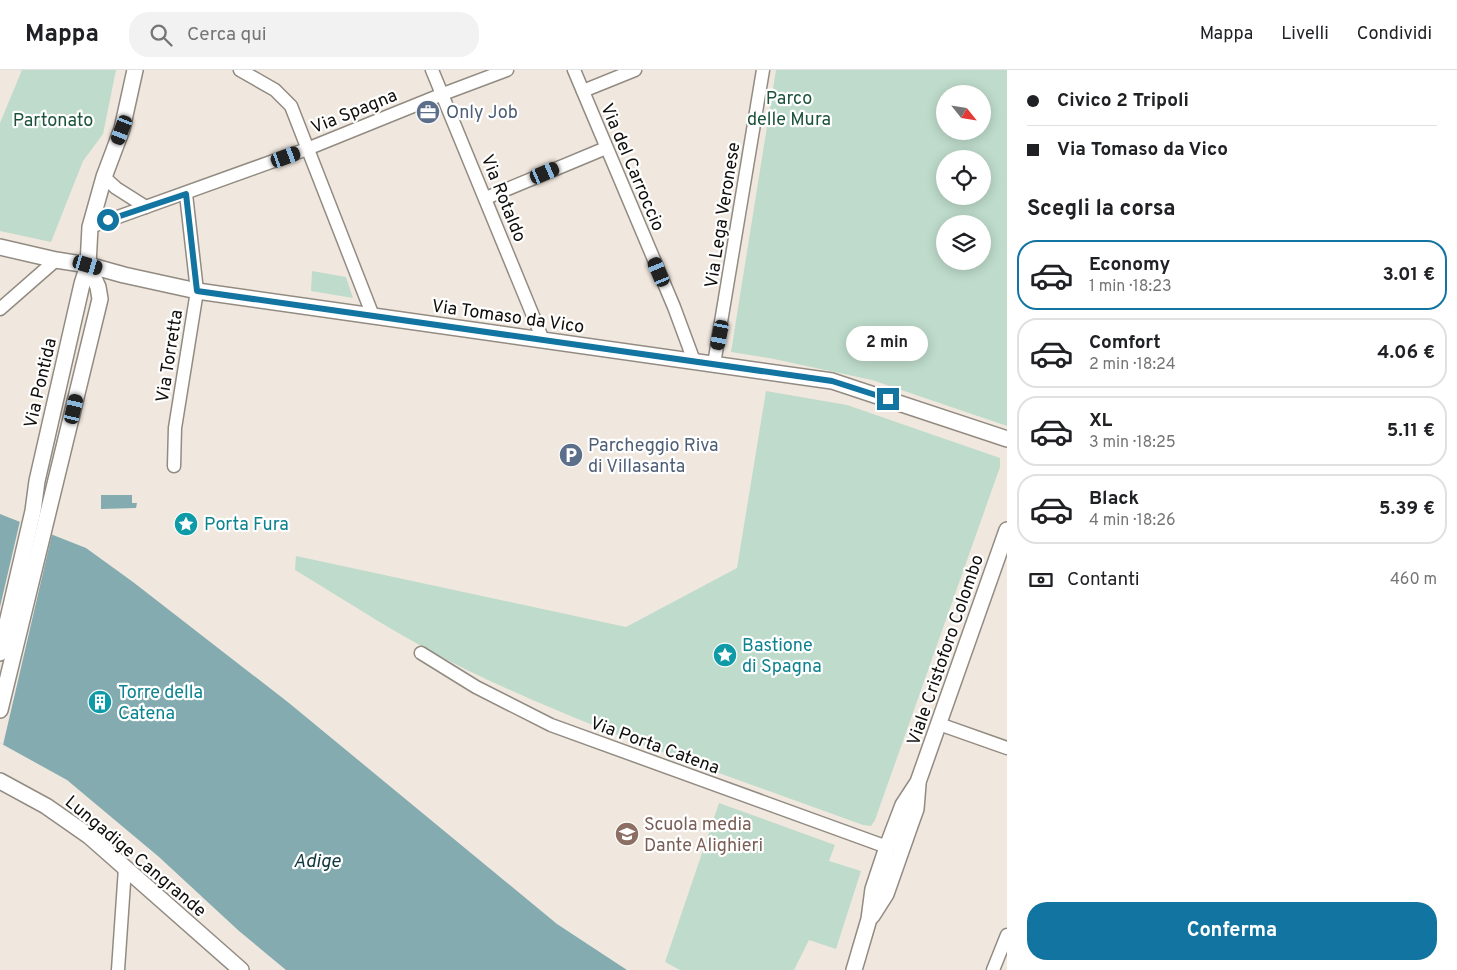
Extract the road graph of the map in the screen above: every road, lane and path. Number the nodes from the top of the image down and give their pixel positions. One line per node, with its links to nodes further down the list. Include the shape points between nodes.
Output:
1 (135, 70): 12 (street, Via Pontida, via 122,130)
2 (240, 70): 11 (street, via 275,90 291,106)
3 (432, 70): 9 (street, Via Rotaldo)
4 (507, 70): 9 (street, Via Spagna)
5 (574, 70): 8 (street, Via del Carroccio)
6 (635, 70): 8 (street)
7 (763, 70): 25 (street, Via Lega Veronese)
8 (583, 91): 10 (street, Via del Carroccio)
9 (443, 94): 11 (street, Via Spagna); 14 (street, Via Rotaldo)
10 (606, 148): 14 (street); 24 (street, Via del Carroccio)
11 (308, 149): 13 (street, Via Spagna); 22 (street)
12 (104, 177): 15 (street); 16 (street, Via Pontida)
13 (186, 194): 15 (street, Via Spagna); 20 (street)
14 (486, 198): 23 (street, Via Rotaldo)
15 (146, 207): 16 (street, Via Spagna)
16 (90, 227): 19 (street, Via Pontida)
17 (0, 247): 18 (street, Via Tomaso da Vico)
18 (56, 260): 19 (street, Via Tomaso da Vico); 21 (street)
19 (88, 265): 20 (street, Via Tomaso da Vico); 29 (street, Via Pontida); 31 (street, Via Pontida, via 100,299)
20 (197, 291): 22 (street, Via Tomaso da Vico); 27 (street, Via Torretta, via 175,428)
21 (0, 308)
22 (373, 316): 23 (street, Via Tomaso da Vico)
23 (543, 340): 24 (street, Via Tomaso da Vico)
24 (694, 361): 25 (street, Via Tomaso da Vico)
25 (714, 364): 26 (street, Via Tomaso da Vico, via 832,381)
26 (1007, 439)
27 (174, 466)
28 (1007, 530): 32 (street, Viale Cristoforo Colombo)
29 (0, 653)
30 (421, 653): 36 (street, Via Porta Catena, via 476,687 550,726)
31 (0, 710)
32 (939, 724): 33 (street); 35 (street, Viale Cristoforo Colombo)
33 (1007, 748)
34 (0, 781): 37 (street, Lungadige Cangrande, via 46,806)
35 (918, 782): 36 (street, Viale Cristoforo Colombo, via 903,805); 38 (street, Viale Cristoforo Colombo, via 916,809 886,894)
36 (887, 847): 38 (street, Viale Cristoforo Colombo, via 873,888)
37 (125, 868): 40 (street); 41 (street, Lungadige Cangrande)
38 (869, 920): 42 (street, Viale Cristoforo Colombo)
39 (1007, 935): 43 (street)
40 (118, 970)
41 (241, 970)
42 (854, 970)
43 (993, 970)

